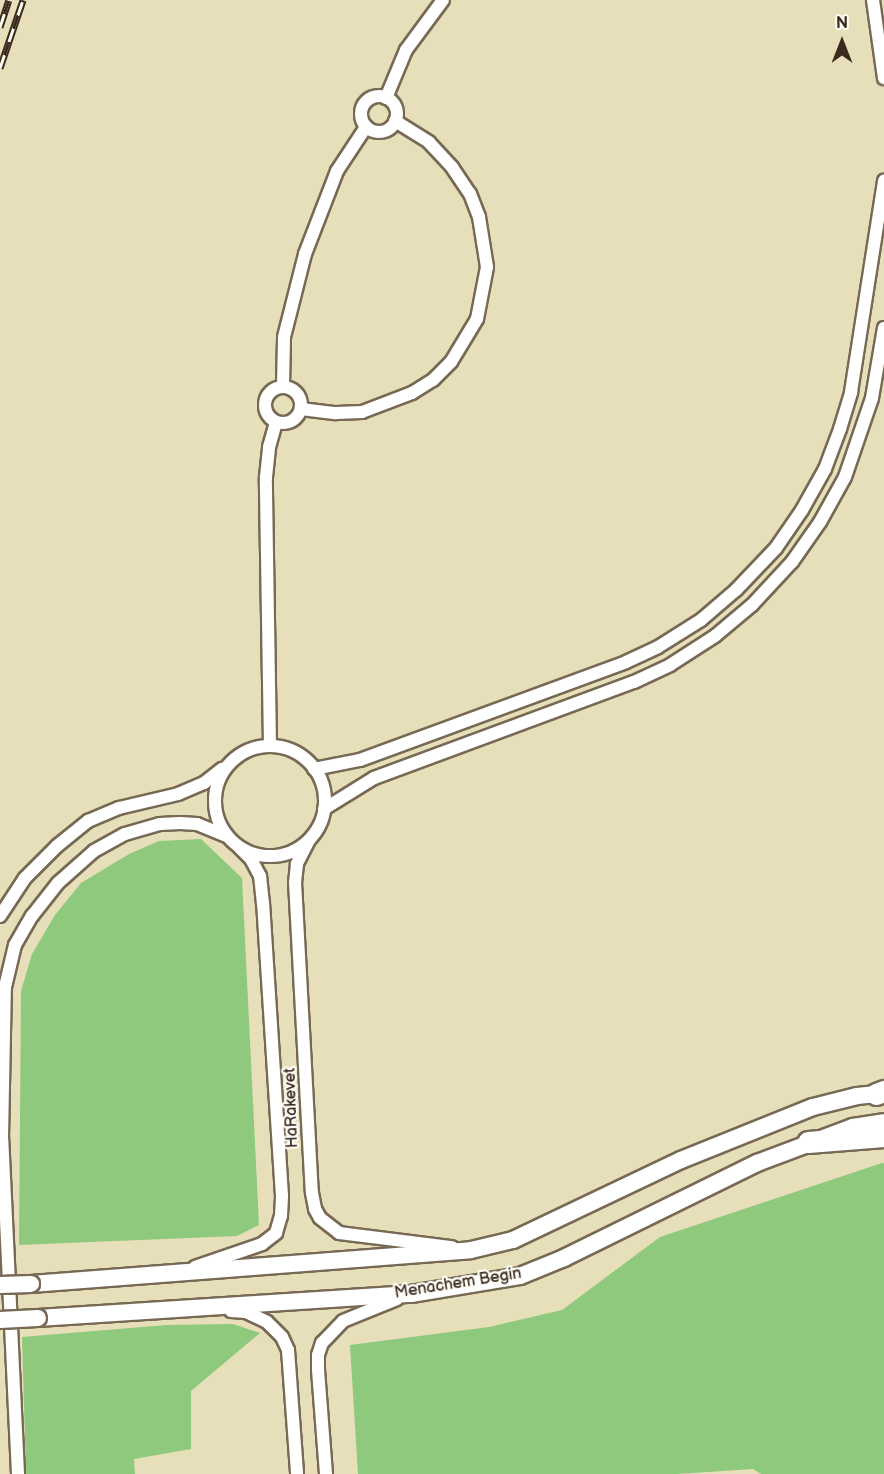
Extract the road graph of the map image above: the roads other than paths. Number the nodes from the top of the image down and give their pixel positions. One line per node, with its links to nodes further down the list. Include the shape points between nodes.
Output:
1 (443, 0): 4 (street, via 406,50)
2 (873, 0): 3 (street)
3 (884, 78)
4 (386, 98): 5 (street, via 395,107); 6 (street, via 379,96 366,102 361,114)
5 (395, 121): 6 (street, via 392,127 379,132); 10 (street, via 429,142 452,167 480,217 487,267 477,320 451,362 412,393 362,412)
6 (366, 127): 9 (street, via 338,171 305,254 284,337)
7 (884, 181): 14 (street, via 853,381 840,429 825,469 802,510 776,548 736,590 701,620 626,662 360,760)
8 (884, 328): 15 (street, via 872,398 845,477 792,562 752,605 715,636 670,665 634,682 374,778)
9 (283, 386): 10 (street, via 296,392); 11 (street, via 270,392 265,405)
10 (301, 409): 11 (street, via 290,422)
11 (276, 422): 12 (street, via 266,477)
12 (270, 746): 13 (street); 14 (street, via 299,754)
13 (234, 758): 16 (street, via 216,787 214,804 217,821); 19 (street, via 204,783 88,821 25,878)
14 (314, 768): 15 (street, via 324,788)
15 (324, 809): 17 (street, via 319,828)
16 (226, 836): 18 (street); 30 (street, via 180,823 125,834 94,851 58,883 15,945 5,987 2,1138)
17 (309, 840): 18 (street, via 294,851 276,856); 24 (street, HaRakevet, via 297,864 295,882 315,1209 339,1233)
18 (240, 848): 25 (street, HaRakevet, via 260,876 281,1216 276,1233 262,1244)
19 (0, 916)
20 (881, 1093): 24 (main road, Menachem Begin, via 813,1107 681,1160 513,1240)
21 (884, 1122): 23 (main road, Menachem Begin, via 853,1127)
22 (884, 1136): 23 (highway)
23 (808, 1142): 27 (main road, Menachem Begin, via 520,1276)
24 (471, 1250): 25 (main road, Menachem Begin)
25 (179, 1272): 26 (main road, Menachem Begin, bridge)
26 (0, 1285)
27 (411, 1294): 28 (main road, Menachem Begin); 32 (street, via 343,1321 322,1343 318,1362)
28 (173, 1309): 29 (main road, Menachem Begin, bridge); 31 (street, via 246,1312 267,1322 282,1336 288,1350 293,1392)
29 (0, 1320)
30 (18, 1474)
31 (297, 1474)
32 (326, 1474)

